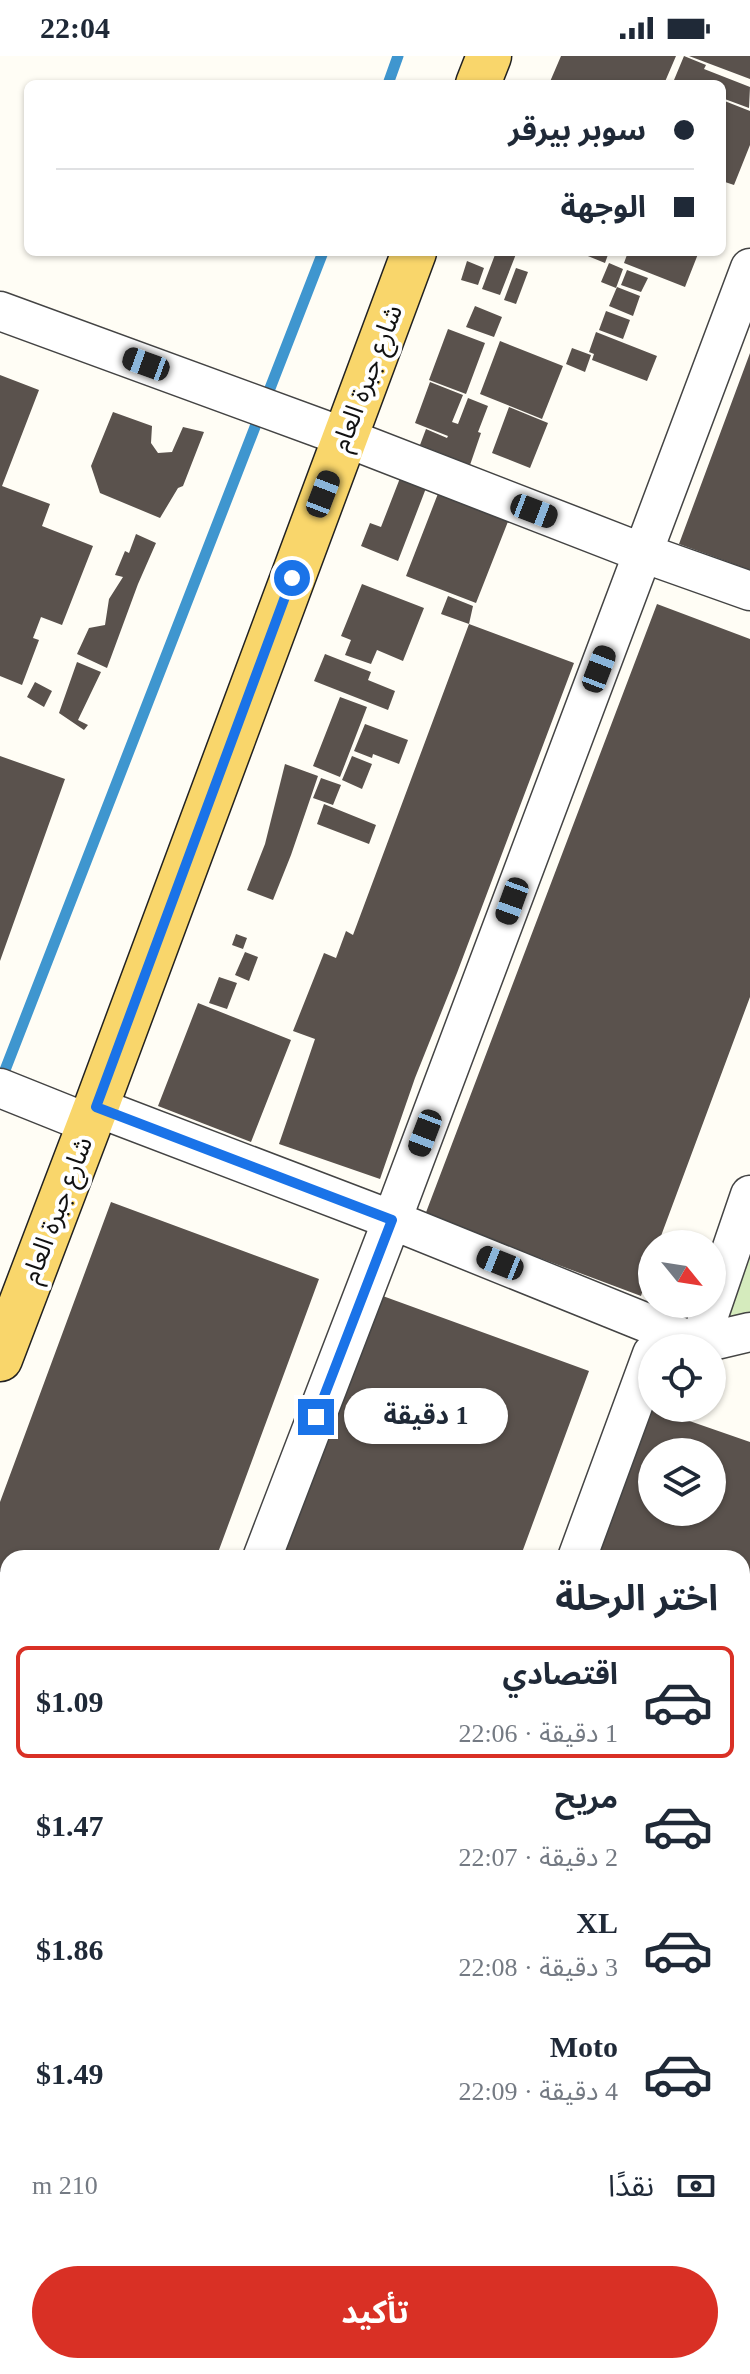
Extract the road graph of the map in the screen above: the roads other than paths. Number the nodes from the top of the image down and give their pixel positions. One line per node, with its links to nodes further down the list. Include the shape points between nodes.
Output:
1 (489, 56): 2 (main road)
2 (480, 80)
3 (412, 256): 6 (main road, شارع جبرة العام)
4 (750, 268): 7 (street)
5 (0, 311): 6 (street)
6 (344, 437): 7 (street); 10 (main road, شارع جبرة العام)
7 (643, 553): 8 (street); 12 (street)
8 (750, 591)
9 (0, 1088): 10 (street)
10 (93, 1116): 12 (street); 17 (main road, شارع جبرة العام)
11 (750, 1195): 14 (street)
12 (392, 1220): 15 (street); 19 (street)
13 (750, 1332): 16 (street)
14 (702, 1334)
15 (638, 1335)
16 (726, 1338)
17 (0, 1359)
18 (638, 1392): 20 (street)
19 (265, 1550)
20 (580, 1550)

